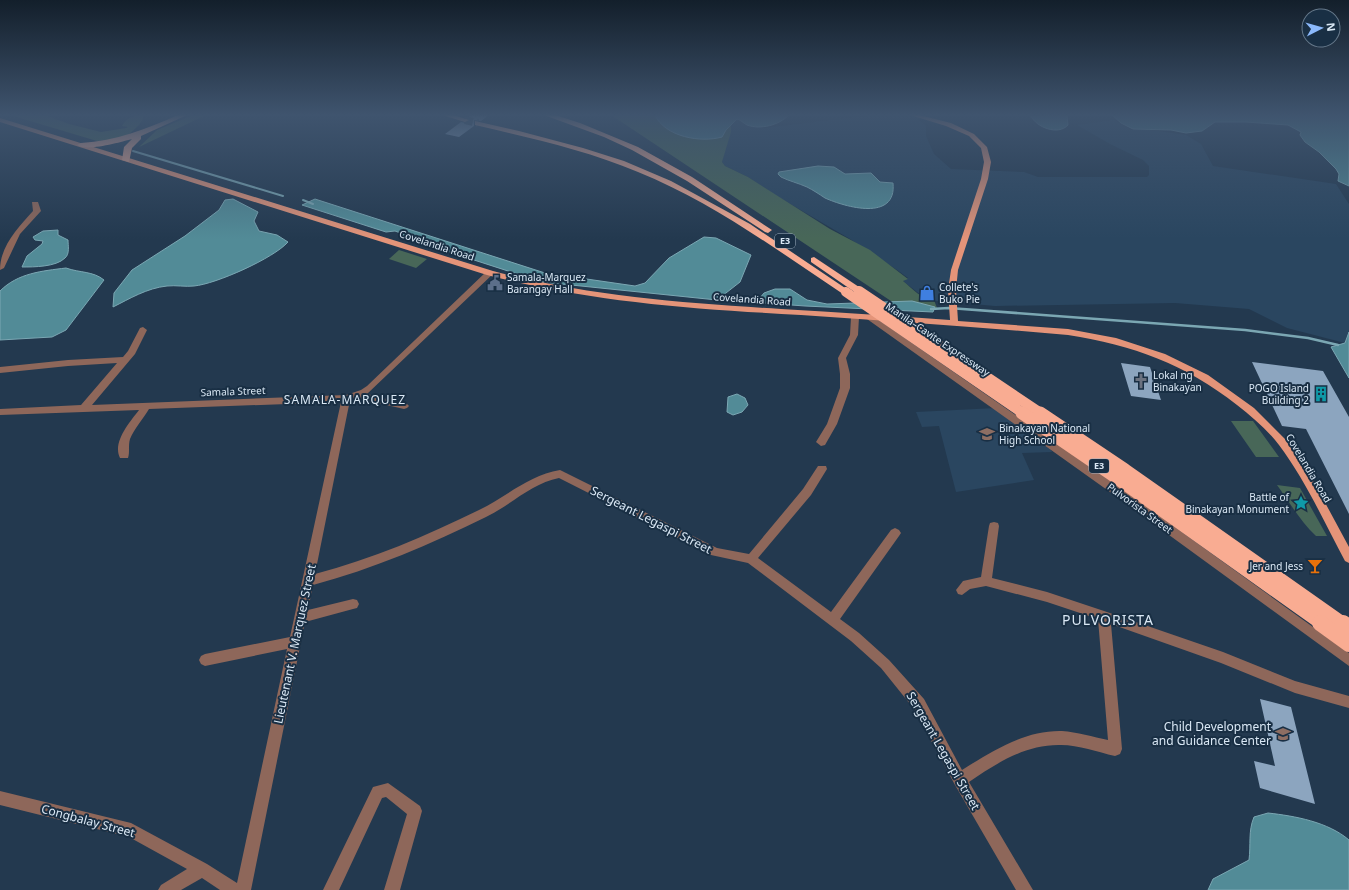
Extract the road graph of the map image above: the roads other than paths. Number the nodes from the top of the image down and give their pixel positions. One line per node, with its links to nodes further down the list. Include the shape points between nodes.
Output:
1 (115, 157): 6 (main road, Covelandia Road)
2 (127, 157): 6 (highway)
3 (604, 157): 37 (highway, Manila–Cavite Expressway / E3, bridge, via 663,180 727,214 846,292 1107,472)
4 (650, 157): 35 (highway, Manila–Cavite Expressway / E3, bridge, via 710,192 1125,470)
5 (987, 157): 12 (main road, via 983,186 953,278)
6 (126, 160): 9 (main road, Covelandia Road)
7 (35, 204): 8 (street, via 38,211 17,234)
8 (1, 264)
9 (490, 273): 10 (main road, Covelandia Road, via 530,284 575,292 675,305); 16 (street, Samala Street, via 370,388)
10 (855, 317): 11 (main road, Covelandia Road); 21 (street, via 854,335 842,358 846,388 832,424)
11 (870, 317): 12 (main road, Covelandia Road); 39 (street, Pulvorista Street, via 1114,489)
12 (954, 320): 26 (main road, Covelandia Road, via 1097,336 1157,353 1198,372 1241,402 1281,441)
13 (143, 330): 14 (street)
14 (125, 360): 15 (street); 19 (street)
15 (0, 370)
16 (350, 396): 17 (street, Samala Street); 18 (street); 28 (street, Lieutenant V. Marquez Street)
17 (146, 406): 19 (street, Samala Street); 22 (street, via 126,437)
18 (404, 406)
19 (84, 408): 20 (street, Samala Street)
20 (0, 412)
21 (821, 442)
22 (124, 455)
23 (822, 469): 27 (street, via 807,492)
24 (994, 526): 29 (street)
25 (895, 533): 34 (street)
26 (1349, 558)
27 (751, 559): 28 (street, Sergeant Legaspi Street, via 715,552 560,474 548,476 485,512 434,535 344,572); 34 (street, Sergeant Legaspi Street)
28 (308, 581): 33 (street, Lieutenant V. Marquez Street)
29 (986, 581): 30 (street, via 967,584); 32 (street, via 1047,597)
30 (962, 590)
31 (353, 604): 33 (street)
32 (1104, 616): 40 (street, via 1229,660 1295,687); 41 (street, via 1115,749 1061,738 1037,740 994,758)
33 (302, 617): 36 (street, Lieutenant V. Marquez Street)
34 (832, 621): 41 (street, Sergeant Legaspi Street, via 885,664 903,684 919,704)
35 (1349, 628)
36 (296, 640): 38 (street); 46 (street, Lieutenant V. Marquez Street)
37 (1349, 644)
38 (206, 660)
39 (1349, 660)
40 (1349, 702)
41 (960, 780): 49 (street, Sergeant Legaspi Street)
42 (0, 798): 43 (street, Congbalay Street, via 130,830)
43 (202, 869): 44 (street); 45 (street, Congbalay Street)
44 (166, 890)
45 (234, 890)
46 (243, 890)
47 (331, 890): 48 (street, via 378,792 388,790 415,811)
48 (392, 890)
49 (1025, 890)

